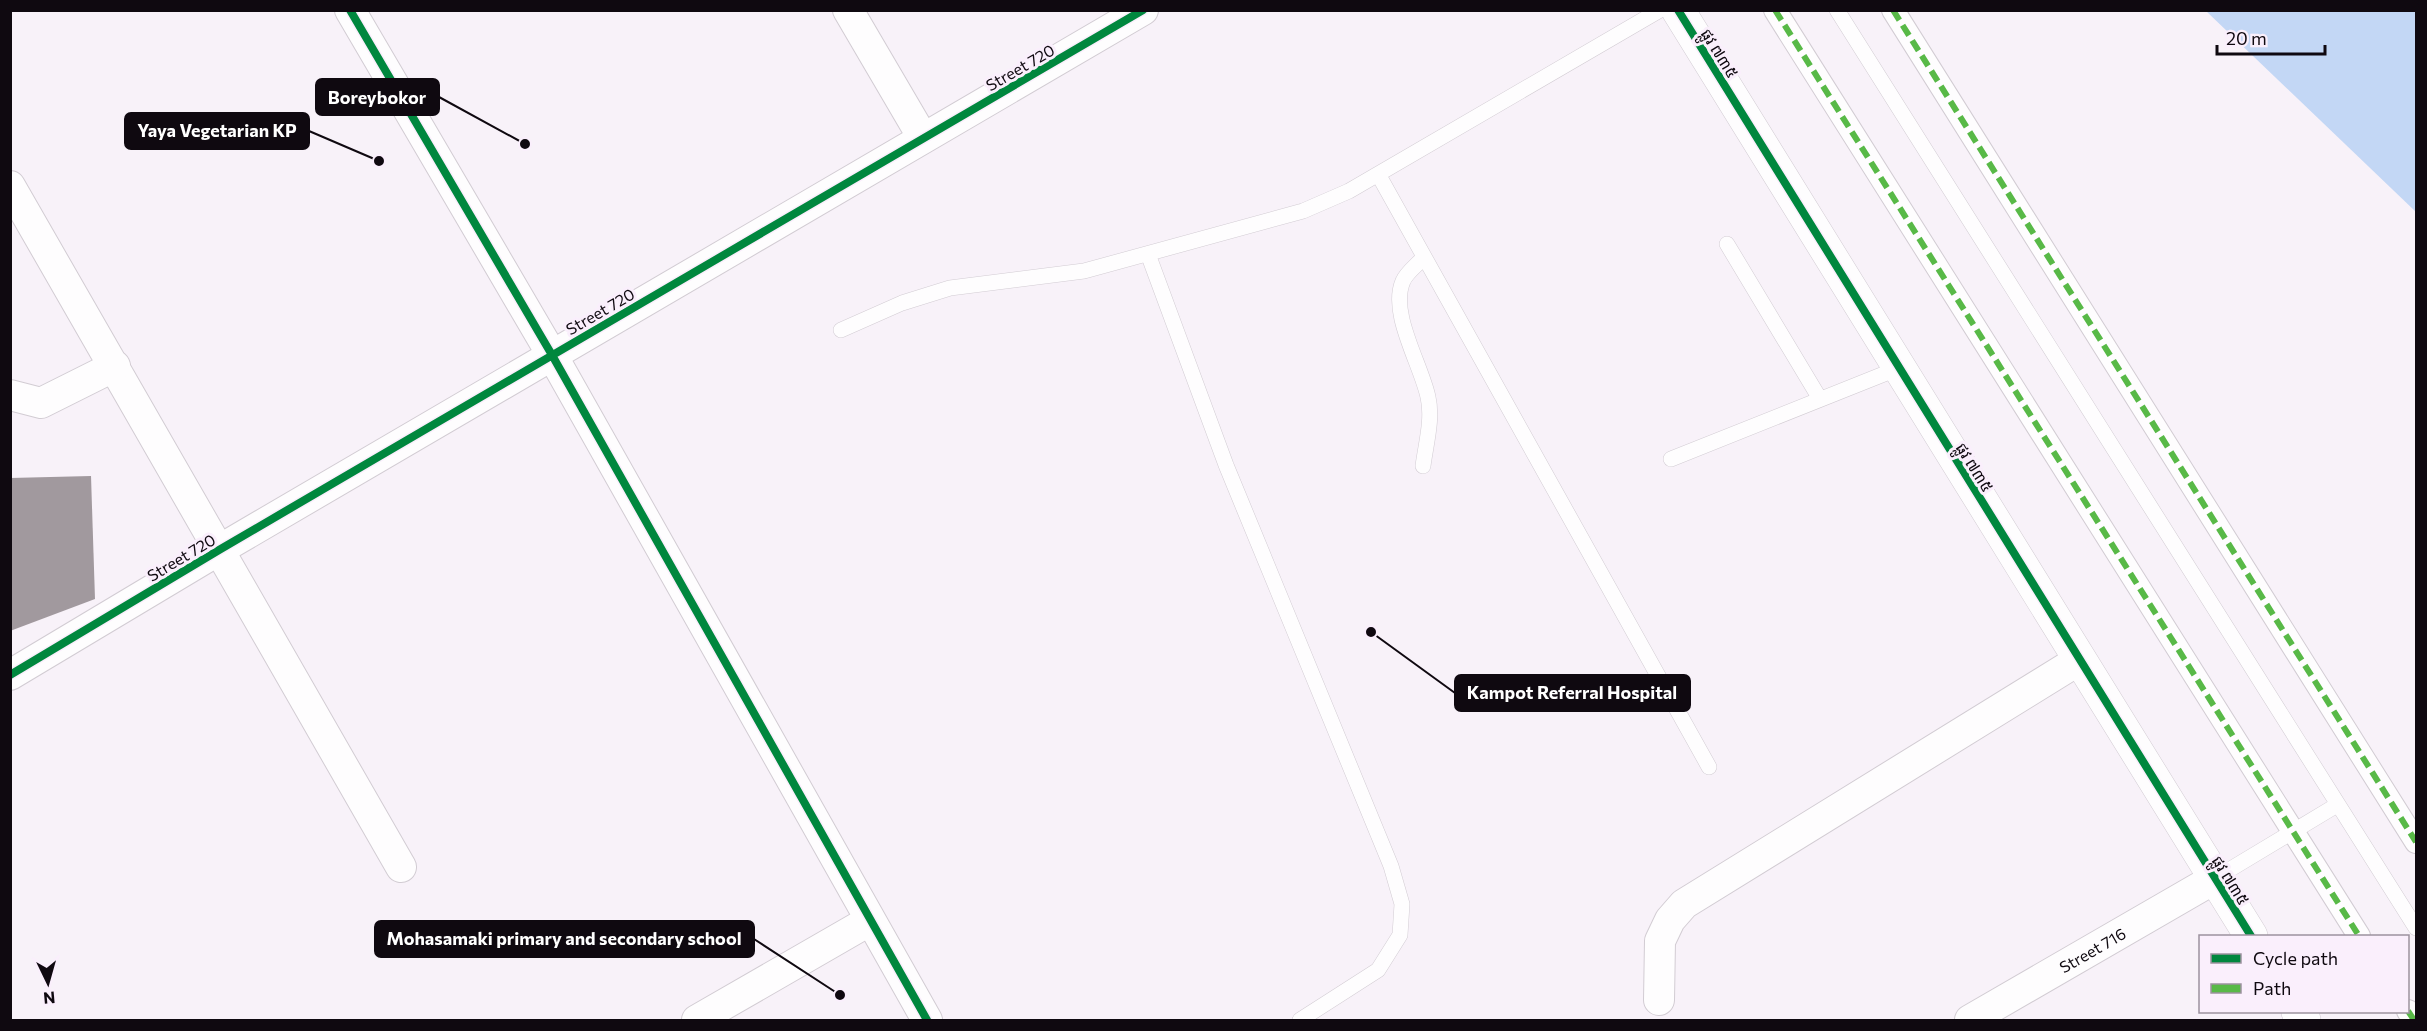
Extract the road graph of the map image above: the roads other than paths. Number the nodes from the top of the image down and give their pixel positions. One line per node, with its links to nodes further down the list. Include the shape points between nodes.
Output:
1 (350, 10): 16 (street)
2 (848, 10): 9 (street)
3 (1143, 10): 9 (street, Street 720)
4 (1660, 10): 10 (lane)
5 (1678, 10): 18 (street, ផ្លូវ ៧៣៥)
6 (1775, 10): 34 (street)
7 (1837, 10): 27 (lane)
8 (1893, 10): 28 (street)
9 (923, 138): 16 (street, Street 720)
10 (1378, 174): 13 (lane, via 1303,211); 14 (lane)
11 (10, 186): 17 (street)
12 (1727, 244): 20 (lane)
13 (1148, 254): 15 (lane, via 1084,271 950,288 902,303); 38 (lane, via 1226,465 1391,866 1402,904 1400,935 1378,970)
14 (1424, 257): 22 (lane, via 1403,280 1400,300 1402,322 1428,398); 26 (lane)
15 (841, 330)
16 (552, 355): 23 (street, Street 720); 31 (street)
17 (115, 366): 19 (street, via 41,403); 23 (street)
18 (1899, 368): 20 (lane); 24 (street, ផ្លូវ ៧៣៥)
19 (10, 395)
20 (1820, 399): 21 (lane)
21 (1671, 459)
22 (1423, 466)
23 (219, 550): 25 (street, Street 720); 29 (street)
24 (2079, 660): 30 (street, ផ្លូវ ៧៣៥); 35 (street, via 1684,904 1670,920 1660,942)
25 (10, 675)
26 (1709, 767)
27 (2337, 805): 30 (lane); 32 (lane)
28 (2416, 842)
29 (401, 867)
30 (2214, 879): 33 (street, ផ្លូវ ៧៣៥); 39 (street, Street 716)
31 (869, 921): 36 (street); 37 (street)
32 (2416, 928)
33 (2250, 935)
34 (2358, 935)
35 (1659, 1000)
36 (697, 1020)
37 (927, 1020)
38 (1300, 1020)
39 (1970, 1020)

